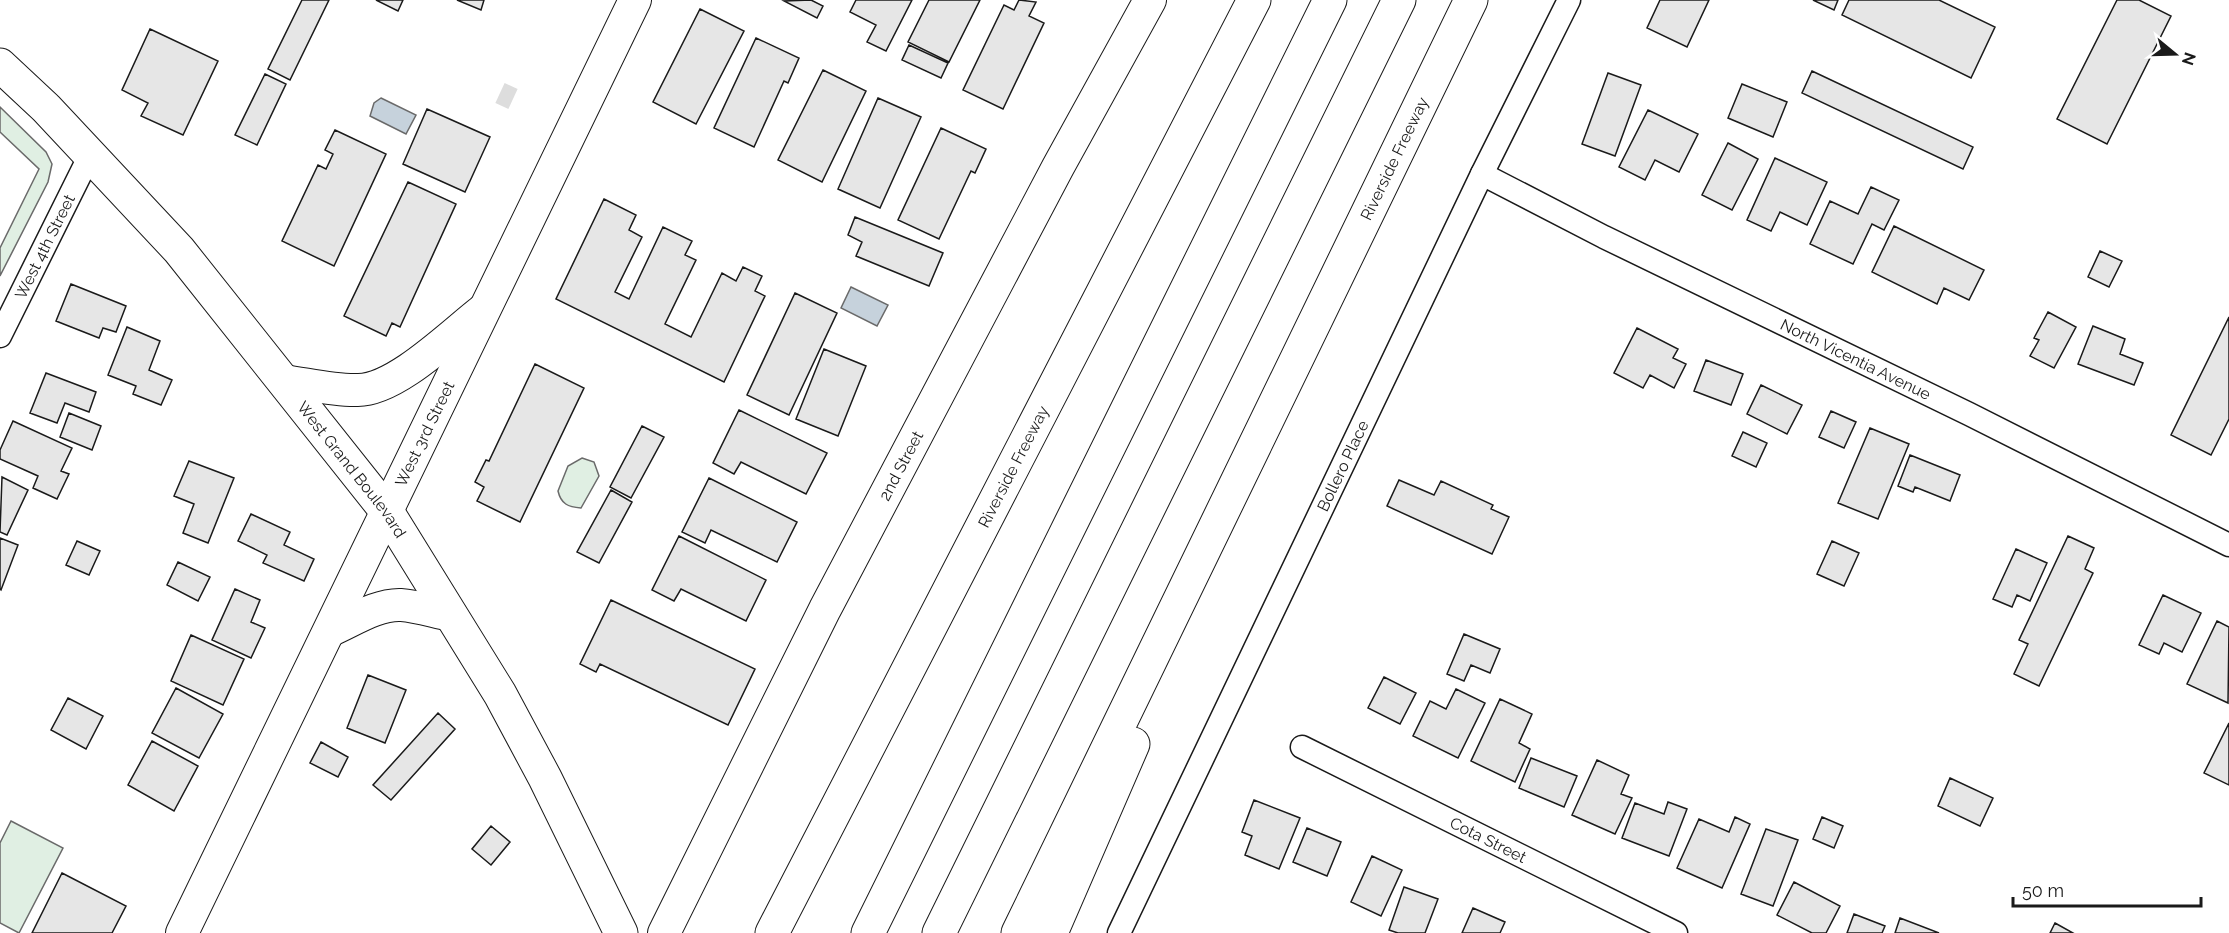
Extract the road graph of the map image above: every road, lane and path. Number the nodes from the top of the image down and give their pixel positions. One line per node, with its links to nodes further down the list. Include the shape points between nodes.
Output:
1 (635, 0): 12 (street, West 3rd Street)
2 (1254, 0): 23 (main road, Riverside Freeway)
3 (1330, 0): 24 (main road)
4 (1399, 0): 25 (main road)
5 (1471, 0): 11 (main road, Riverside Freeway)
6 (1569, 0): 10 (street, Bollero Place)
7 (1146, 1): 22 (street, 2nd Street, via 825,609)
8 (0, 65): 9 (main road, West Grand Boulevard)
9 (90, 155): 13 (street, West 4th Street); 14 (main road, West Grand Boulevard, via 179,250)
10 (1482, 174): 16 (street, North Vicentia Avenue); 28 (street, Bollero Place)
11 (1358, 231): 26 (main road, Riverside Freeway); 27 (main road)
12 (487, 307): 14 (street, via 397,377 378,387 357,390); 15 (street, West 3rd Street)
13 (0, 336)
14 (284, 381): 15 (main road, West Grand Boulevard)
15 (388, 513): 17 (main road, West Grand Boulevard); 18 (street, West 3rd Street)
16 (2229, 545)
17 (451, 615): 18 (street, via 392,605); 21 (main road, West Grand Boulevard, via 506,704)
18 (331, 630): 20 (street, West 3rd Street)
19 (1302, 747): 29 (street, Cota Street)
20 (182, 933)
21 (621, 933)
22 (664, 933)
23 (772, 933)
24 (868, 933)
25 (939, 933)
26 (1018, 933)
27 (1051, 933)
28 (1119, 933)
29 (1676, 933)

